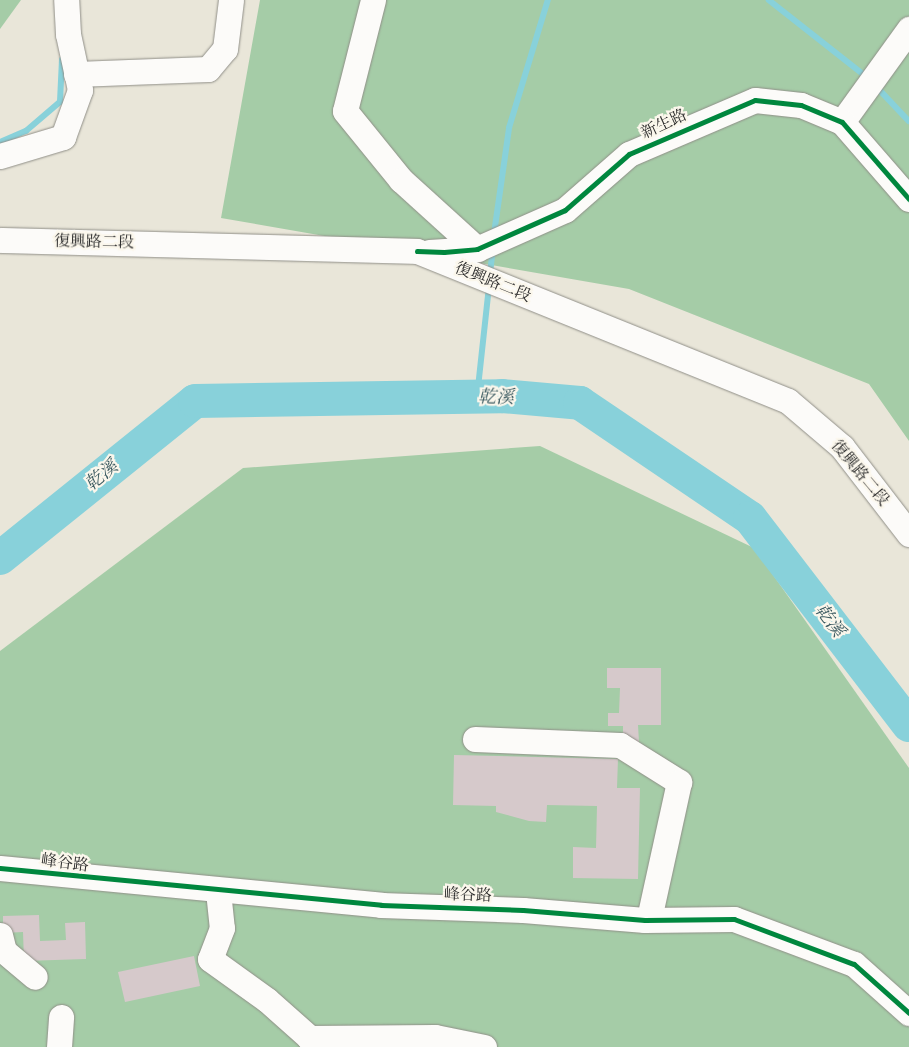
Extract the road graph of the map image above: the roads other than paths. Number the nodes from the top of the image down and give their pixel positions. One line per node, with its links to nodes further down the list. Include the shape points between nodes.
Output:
1 (66, 0): 5 (street, via 68,34)
2 (231, 0): 5 (street, via 226,49 208,69)
3 (373, 0): 10 (street, via 345,111 401,180)
4 (909, 29): 6 (street)
5 (76, 74): 7 (street, via 80,90 63,137)
6 (842, 122): 8 (street, 新生路); 10 (street, 新生路, via 801,105 755,100 629,154 565,210)
7 (0, 156)
8 (909, 199)
9 (0, 240): 11 (street, 復興路二段)
10 (479, 248): 11 (street, 新生路)
11 (417, 251): 12 (street, 復興路二段, via 788,401 842,446)
12 (909, 534)
13 (475, 739): 16 (street, via 620,745 679,782)
14 (0, 868): 15 (street, 峰谷路)
15 (218, 891): 16 (street, 峰谷路, via 381,905); 21 (street, via 222,928 210,959 267,1000)
16 (649, 919): 19 (street, 峰谷路, via 734,919 797,941 854,964)
17 (0, 936): 18 (street, via 4,951)
18 (34, 977)
19 (909, 1013)
20 (61, 1017): 22 (street)
21 (314, 1042): 23 (street, via 435,1038)
22 (59, 1047)
23 (484, 1047)

